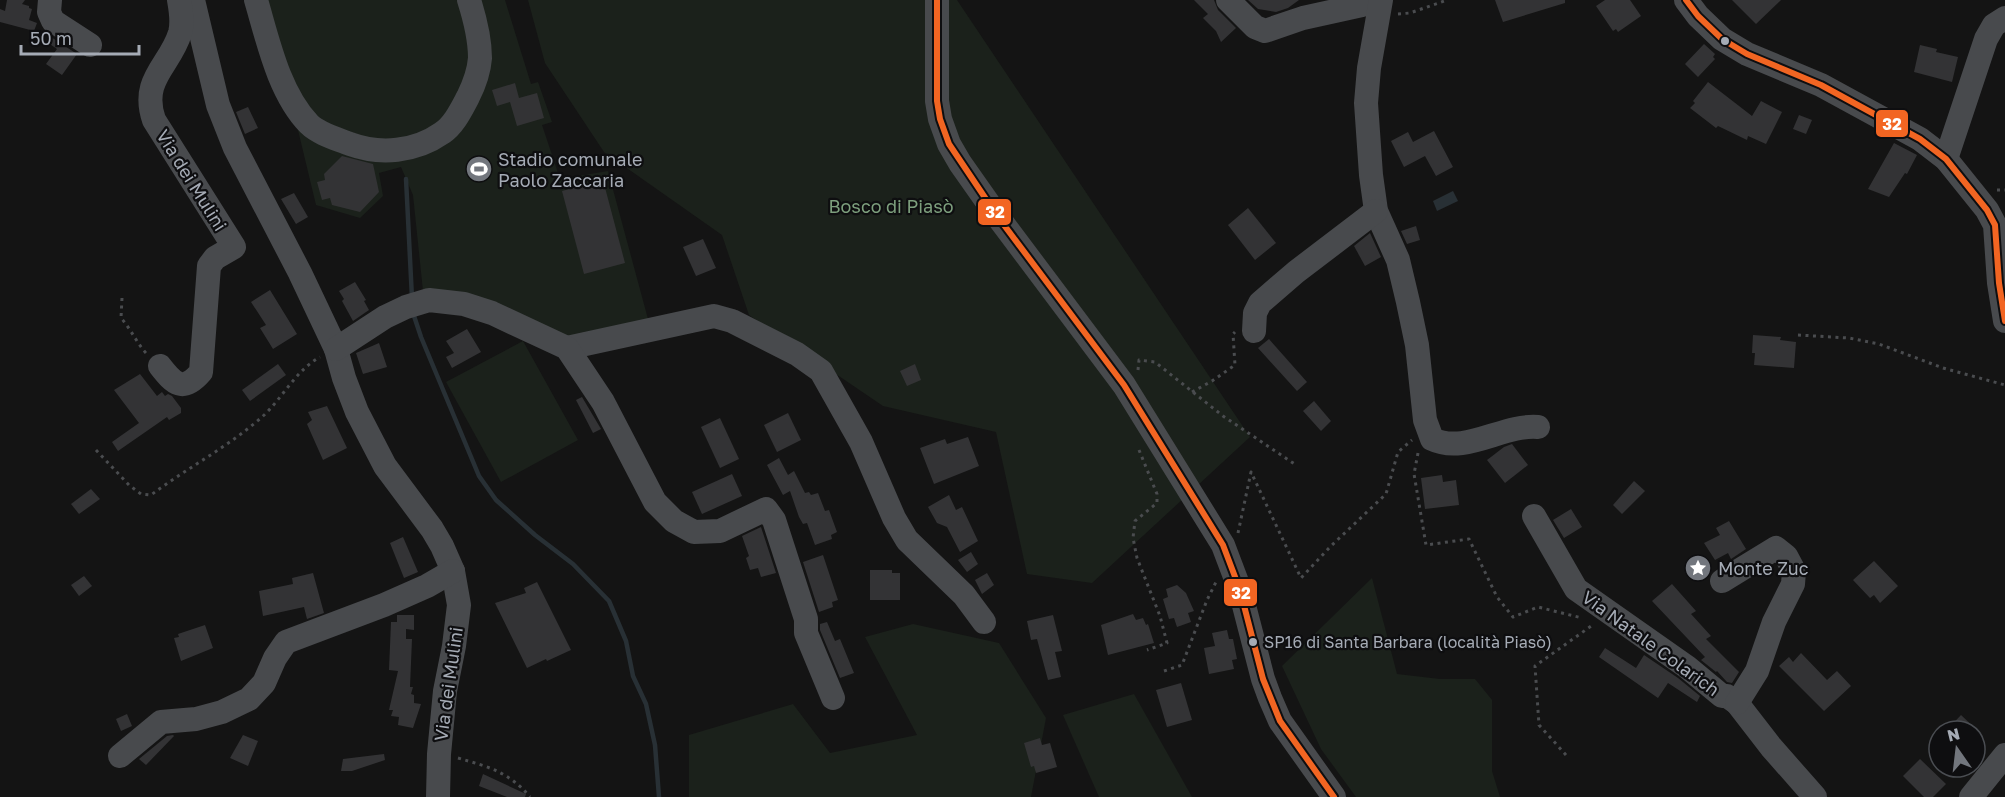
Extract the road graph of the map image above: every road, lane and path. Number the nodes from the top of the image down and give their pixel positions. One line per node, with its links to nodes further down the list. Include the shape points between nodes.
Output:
1 (50, 0): 12 (street, via 53,21)
2 (179, 0): 21 (street, Via dei Mulini, via 179,36 154,77 151,111 234,247 208,266 201,372 194,380 179,385)
3 (193, 0): 20 (street, Via dei Mulini, via 218,105 235,148)
4 (256, 0): 5 (street, via 272,58 295,107 311,127 362,148 389,152 442,133 459,116 480,59 478,30)
5 (469, 0)
6 (937, 0): 24 (street, via 937,100 949,144 998,217)
7 (1228, 0): 10 (street, via 1254,27 1265,31 1303,18)
8 (1447, 0): 10 (path, via 1410,13)
9 (1686, 0): 13 (street, via 1722,39 1747,54 1821,85 1920,139)
10 (1377, 5): 14 (street, via 1366,103)
11 (2005, 18): 13 (street, via 1994,25 1986,39)
12 (90, 45)
13 (1946, 159): 16 (street, via 1995,225)
14 (1376, 211): 17 (street, via 1260,303); 26 (street, via 1398,260 1417,345)
15 (122, 298): 21 (path, via 121,318)
16 (2005, 321)
17 (1254, 322): 23 (path, via 1233,334 1235,365)
18 (1798, 335): 22 (path, via 1879,344 1943,368)
19 (567, 348): 20 (street, via 492,313 464,304 429,300 385,317); 34 (street, via 714,316 797,354 821,371 840,402 907,540 964,595); 37 (street, via 603,402 655,502 674,521 694,532 720,531 766,509 774,520 806,619 806,633)
20 (336, 349): 28 (path, via 315,360 245,430 151,495 141,494 129,485); 32 (street, Via dei Mulini, via 357,412 385,466 432,528)
21 (160, 366)
22 (2005, 385)
23 (1192, 392): 24 (path, via 1155,362 1139,360 1138,388); 29 (path)
24 (1131, 395): 31 (street, via 1223,545)
25 (1538, 427): 26 (street, via 1525,426 1461,443 1442,444)
26 (1429, 432): 31 (path, via 1398,452 1386,494 1301,578 1251,472); 40 (path, via 1414,474 1426,545 1469,539 1497,597 1513,616 1538,607 1598,622 1535,666 1539,725)
27 (1137, 443): 35 (path, via 1157,503 1135,521 1133,538 1167,643)
28 (96, 450)
29 (1296, 465)
30 (1534, 516): 38 (street, Via Natale Colarich, via 1576,589)
31 (1231, 565): 36 (path, via 1207,600 1182,664); 45 (street, via 1263,679 1280,721)
32 (453, 572): 39 (street, Via dei Mulini, via 459,605); 42 (street, via 384,605 286,642 264,683 249,699 196,719 161,722)
33 (1722, 581): 38 (street, Via Natale Colarich, via 1776,548 1786,556 1794,572 1793,584 1774,622 1757,671)
34 (984, 622)
35 (1147, 650)
36 (1164, 671)
37 (833, 698)
38 (1737, 704): 46 (street, Via Natale Colarich)
39 (439, 754): 43 (street, Via dei Mulini); 44 (path, via 508,776)
40 (1566, 755)
41 (2005, 755): 47 (street)
42 (120, 756)
43 (438, 797)
44 (530, 797)
45 (1334, 797)
46 (1815, 797)
47 (1971, 797)

